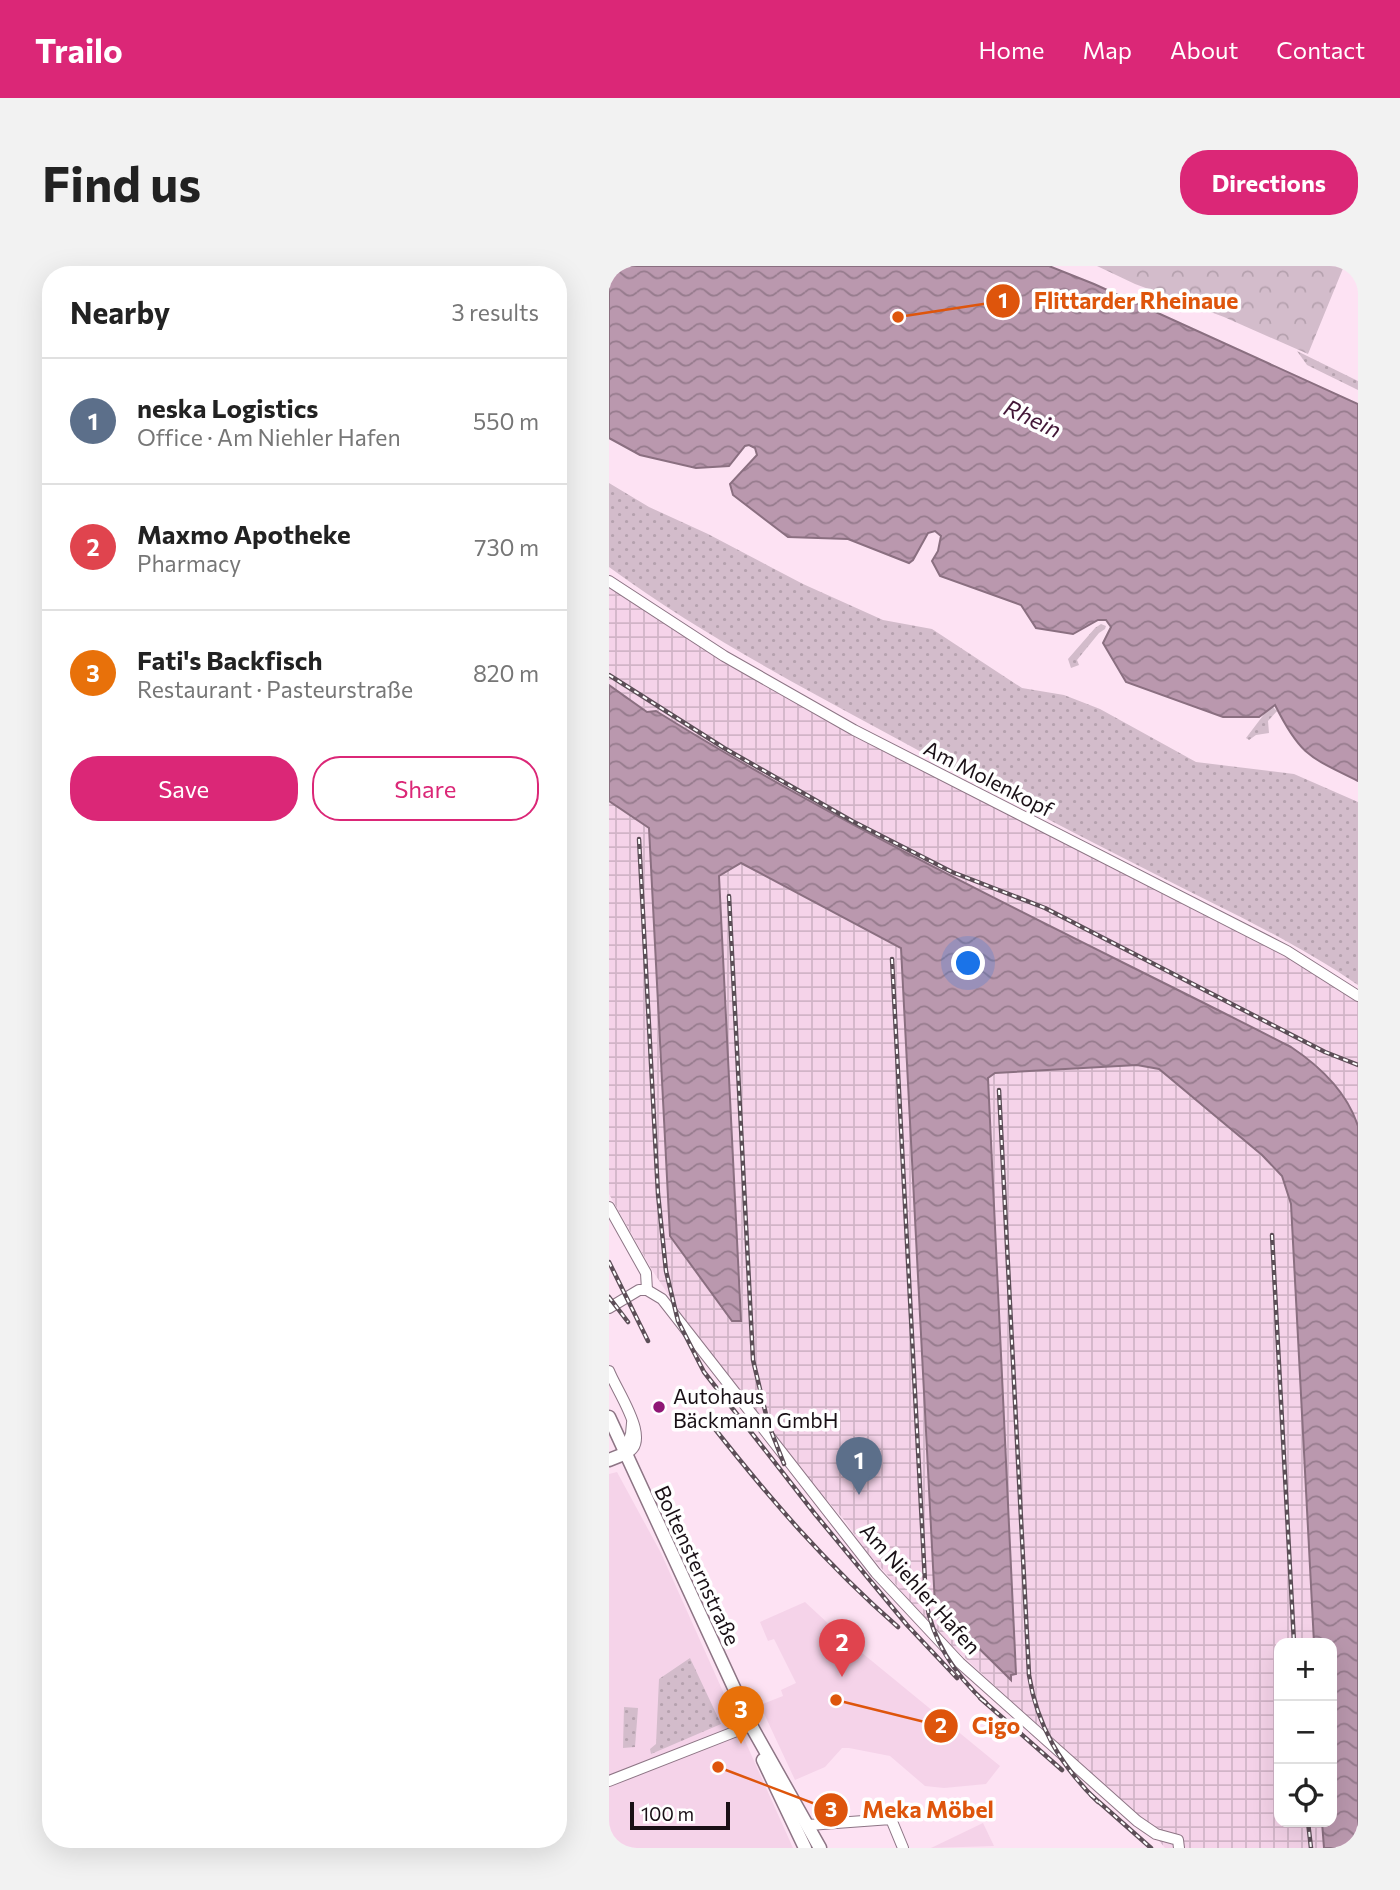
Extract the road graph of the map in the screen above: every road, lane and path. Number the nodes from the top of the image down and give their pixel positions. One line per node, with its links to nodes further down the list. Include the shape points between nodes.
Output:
1 (609, 581): 2 (street, Am Molenkopf, via 724,656 854,730 1287,951)
2 (1358, 996)
3 (609, 1207): 4 (street, via 646,1273)
4 (647, 1290): 5 (street); 16 (street, Am Niehler Hafen, via 661,1299 876,1573 960,1663 1136,1821 1156,1834 1178,1840)
5 (609, 1308)
6 (609, 1371): 8 (street, via 638,1433 637,1445)
7 (609, 1417): 8 (main road, Boltensternstraße)
8 (624, 1454): 9 (main road); 10 (main road, Boltensternstraße)
9 (609, 1461)
10 (753, 1727): 11 (street); 12 (main road, Boltensternstraße); 13 (main road, Boltensternstraße, via 755,1742)
11 (609, 1782)
12 (809, 1825): 14 (main road, Boltensternstraße); 15 (street, via 891,1819)
13 (805, 1848)
14 (820, 1848)
15 (903, 1848)
16 (1179, 1848)

